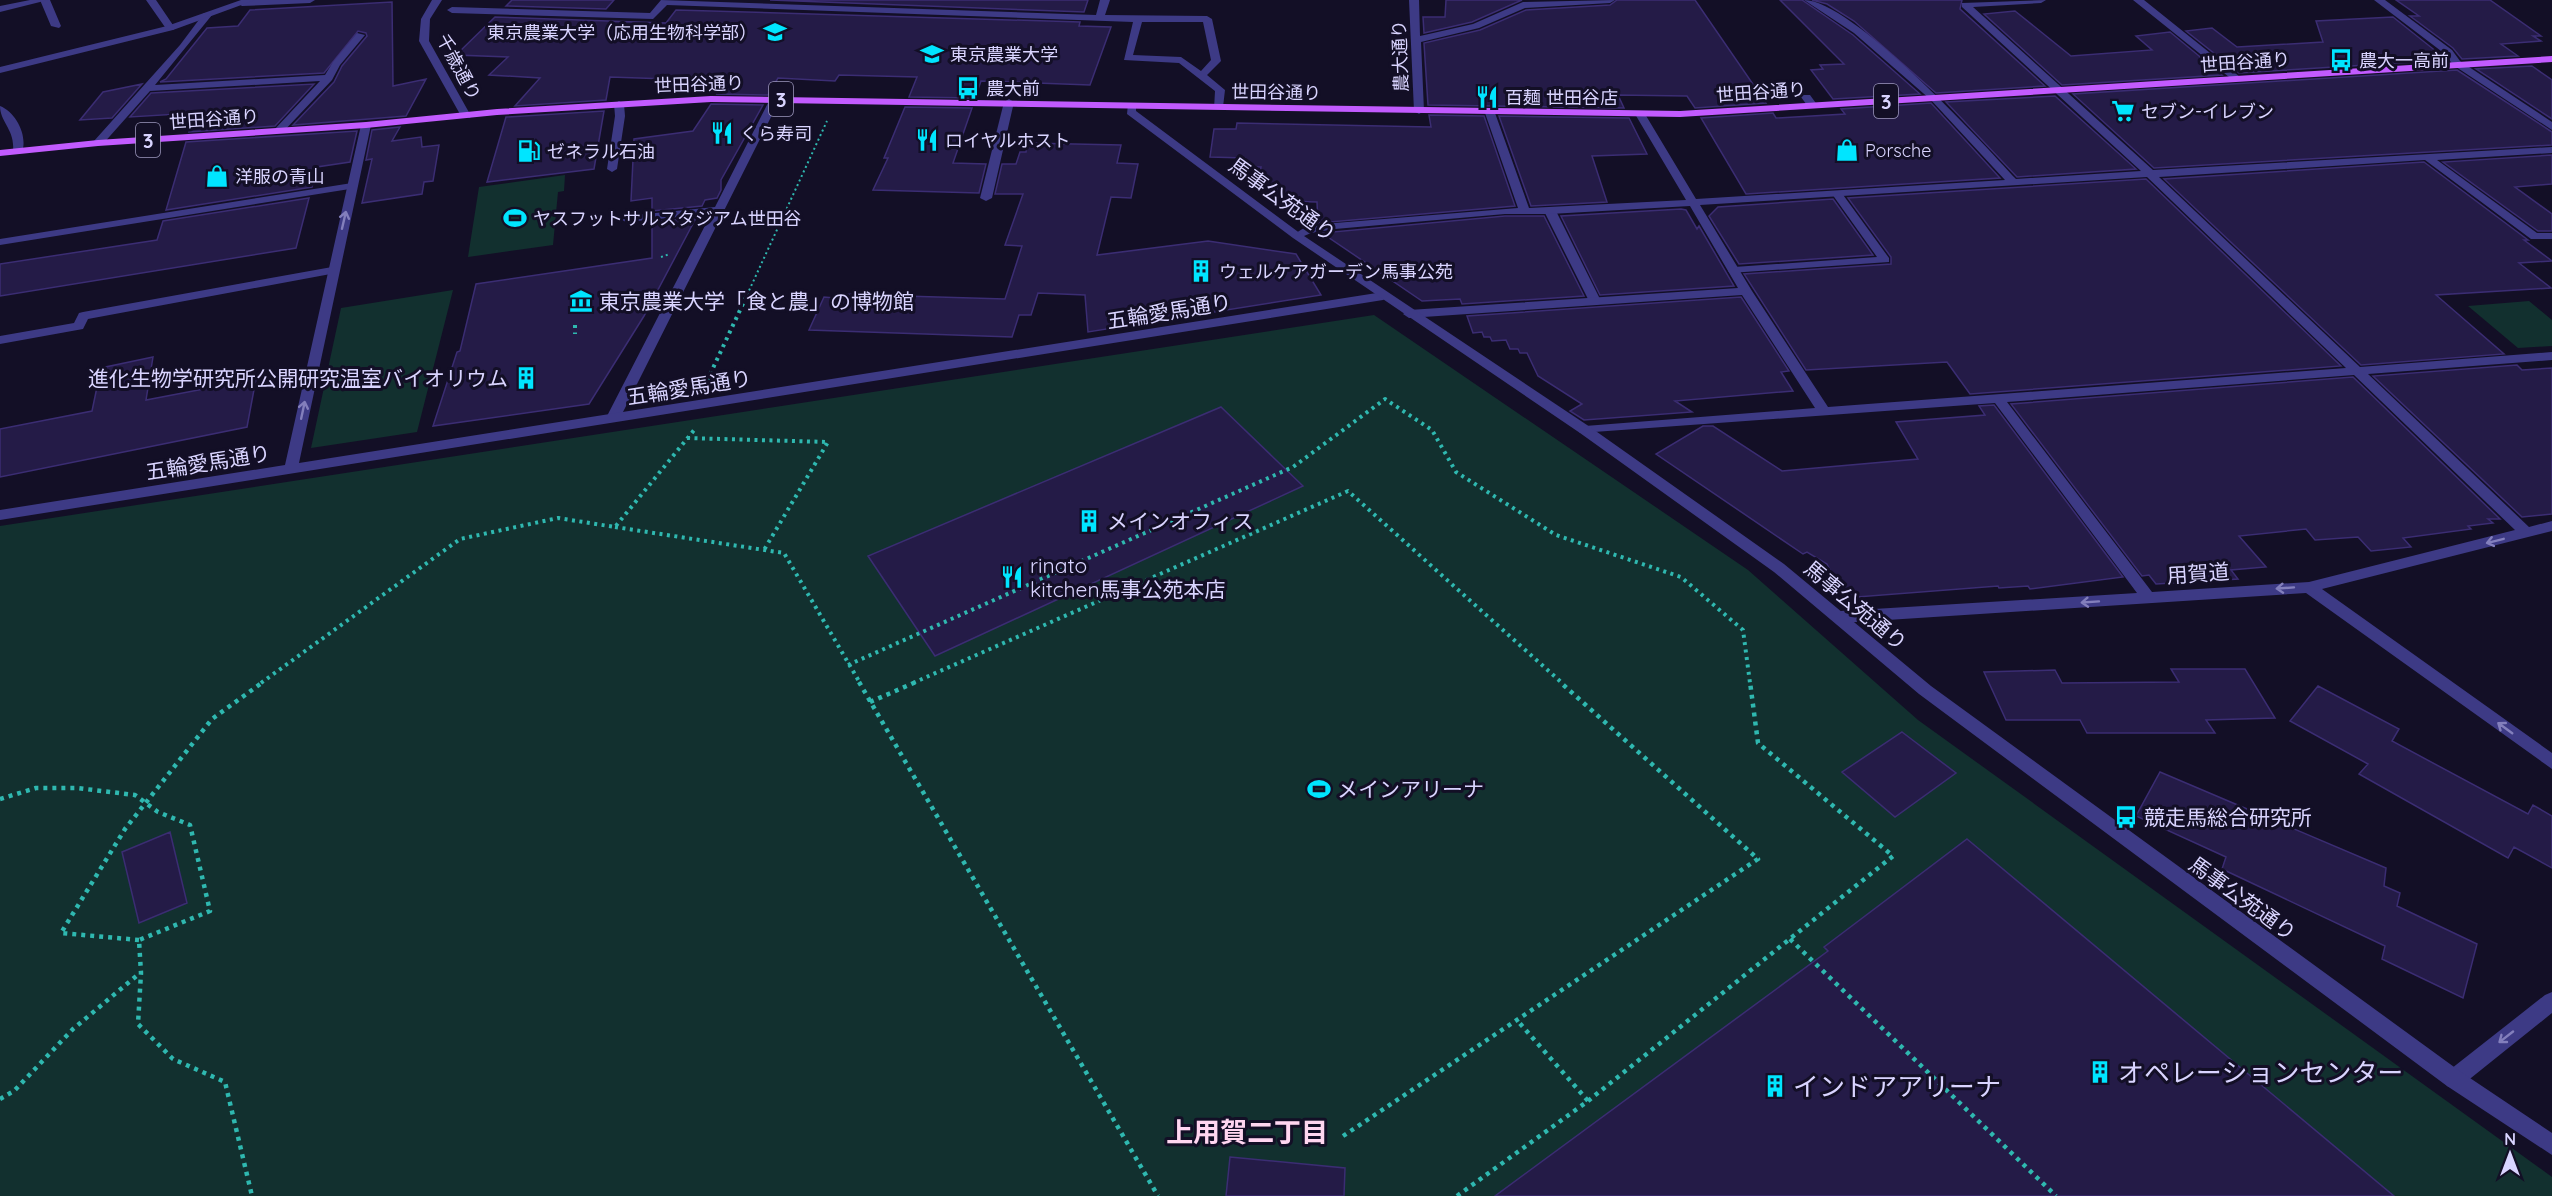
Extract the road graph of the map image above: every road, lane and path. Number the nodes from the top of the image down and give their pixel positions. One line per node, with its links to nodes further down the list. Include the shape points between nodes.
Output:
1 (44, 0): 14 (street); 19 (street)
2 (151, 0): 20 (street)
3 (310, 0): 13 (street)
4 (437, 0): 42 (street, 千歳通り, via 426,16 424,41)
5 (1105, 0): 17 (street)
6 (1414, 0): 22 (street, 農大通り)
7 (1610, 0): 22 (street, via 1523,6 1476,26)
8 (1809, 0): 31 (street, via 1857,31)
9 (2041, 0): 30 (street, via 1965,5)
10 (2138, 0): 28 (street)
11 (2379, 0): 24 (street, via 2449,52)
12 (665, 1): 15 (street, via 653,16); 17 (street)
13 (246, 2): 16 (street)
14 (0, 9)
15 (452, 10)
16 (207, 15): 20 (street); 29 (street)
17 (1100, 18): 18 (street)
18 (1138, 19): 26 (street, via 1128,58 1181,60); 26 (street, via 1206,19 1216,61)
19 (56, 26)
20 (170, 28): 25 (street)
21 (360, 35): 27 (street, via 336,63)
22 (1415, 40): 39 (street, 農大通り)
23 (2552, 58): 24 (main road, 世田谷通り / 3)
24 (2456, 63): 28 (main road, 世田谷通り / 3); 44 (street)
25 (0, 70)
26 (1203, 75): 36 (street, via 1220,90)
27 (330, 78): 29 (street); 45 (street)
28 (2237, 79): 30 (main road, 世田谷通り / 3)
29 (147, 88): 46 (street)
30 (2063, 90): 31 (main road, 世田谷通り / 3); 52 (street)
31 (1935, 98): 41 (main road, 世田谷通り / 3, via 1809,101); 53 (street)
32 (775, 99): 33 (main road, 世田谷通り / 3); 34 (main road, 世田谷通り / 3); 58 (street)
33 (1009, 102): 35 (main road, 世田谷通り / 3); 56 (street)
34 (620, 104): 42 (main road, 世田谷通り / 3); 51 (street)
35 (1132, 106): 36 (main road, 世田谷通り / 3); 62 (street, 馬事公苑通り, via 1131,112)
36 (1218, 107): 39 (main road, 世田谷通り / 3)
37 (0, 109): 47 (street, via 13,124 20,140)
38 (831, 111): 76 (path)
39 (1419, 111): 40 (main road, 世田谷通り / 3)
40 (1490, 113): 41 (main road, 世田谷通り / 3); 59 (street)
41 (1640, 114): 57 (street)
42 (466, 116): 43 (main road, 世田谷通り / 3)
43 (366, 125): 45 (main road, 世田谷通り / 3); 54 (street)
44 (2552, 127)
45 (278, 131): 46 (main road, 世田谷通り / 3)
46 (98, 143): 47 (main road, 世田谷通り / 3)
47 (18, 150): 49 (main road, 世田谷通り / 3)
48 (2552, 150): 50 (street)
49 (0, 153)
50 (2427, 157): 52 (street); 63 (street, via 2535,237)
51 (612, 169)
52 (2148, 172): 53 (street); 75 (street)
53 (2014, 183): 55 (street)
54 (352, 186): 64 (street); 66 (street, one-way to 54)
55 (1837, 194): 57 (street); 65 (street, via 1885,260)
56 (986, 198)
57 (1695, 203): 60 (street); 65 (street)
58 (719, 210): 61 (street); 79 (street)
59 (1524, 210): 60 (street); 62 (street, via 1335,226 1308,230)
60 (1550, 211): 69 (street)
61 (626, 219)
62 (1297, 236): 68 (street, 馬事公苑通り)
63 (2552, 236)
64 (0, 242)
65 (1734, 271): 67 (street)
66 (332, 272): 73 (street, via 83,316 79,326); 83 (street, one-way to 66)
67 (1746, 291): 69 (street); 78 (street)
68 (1383, 296): 70 (street, 馬事公苑通り); 79 (street, 五輪愛馬通り)
69 (1595, 301): 70 (street)
70 (1409, 314): 81 (street, 馬事公苑通り)
71 (575, 325): 72 (path)
72 (575, 334)
73 (0, 340)
74 (2552, 356): 75 (street)
75 (2353, 370): 77 (street); 87 (street)
76 (704, 387)
77 (1997, 397): 78 (street); 90 (street)
78 (1823, 410): 81 (street)
79 (613, 418): 83 (street, 五輪愛馬通り)
80 (699, 423): 82 (path)
81 (1585, 430): 91 (street, 馬事公苑通り, via 1779,568)
82 (687, 438): 86 (path); 88 (path, via 828,442)
83 (291, 468): 84 (street, 五輪愛馬通り)
84 (0, 515)
85 (2552, 526): 87 (street, 用賀道)
86 (615, 527): 88 (path); 96 (path, via 558,518 460,539 212,719)
87 (2527, 533): 89 (street, 用賀道, one-way to 89)
88 (764, 550): 92 (path, via 783,553)
89 (2309, 586): 90 (street, 用賀道, one-way to 90); 94 (street, one-way to 89)
90 (2149, 598): 91 (street, 用賀道, one-way to 91)
91 (1840, 617): 102 (street, 馬事公苑通り, via 1925,690)
92 (848, 665): 93 (path); 97 (path, via 1293,467 1385,399 1432,430 1456,472 1556,535 1681,577 1743,630 1758,743 1893,856)
93 (870, 702): 101 (path, via 1348,491 1758,859); 108 (path)
94 (2552, 762)
95 (0, 799): 96 (path, via 36,788 77,788 135,795)
96 (146, 803): 98 (path, via 190,825 210,911); 98 (path, via 125,829 61,933)
97 (1790, 939): 104 (path); 110 (path)
98 (138, 940): 99 (path)
99 (141, 973): 103 (path, via 73,1029 14,1091); 107 (path, via 138,1024 173,1059 225,1082)
100 (2552, 1001): 102 (street, one-way to 102)
101 (1517, 1020): 104 (path); 105 (path)
102 (2454, 1079): 106 (street, 馬事公苑通り)
103 (0, 1099)
104 (1588, 1101): 109 (path)
105 (1343, 1136)
106 (2552, 1145)
107 (252, 1196)
108 (1158, 1196)
109 (1457, 1196)
110 (2056, 1196)

